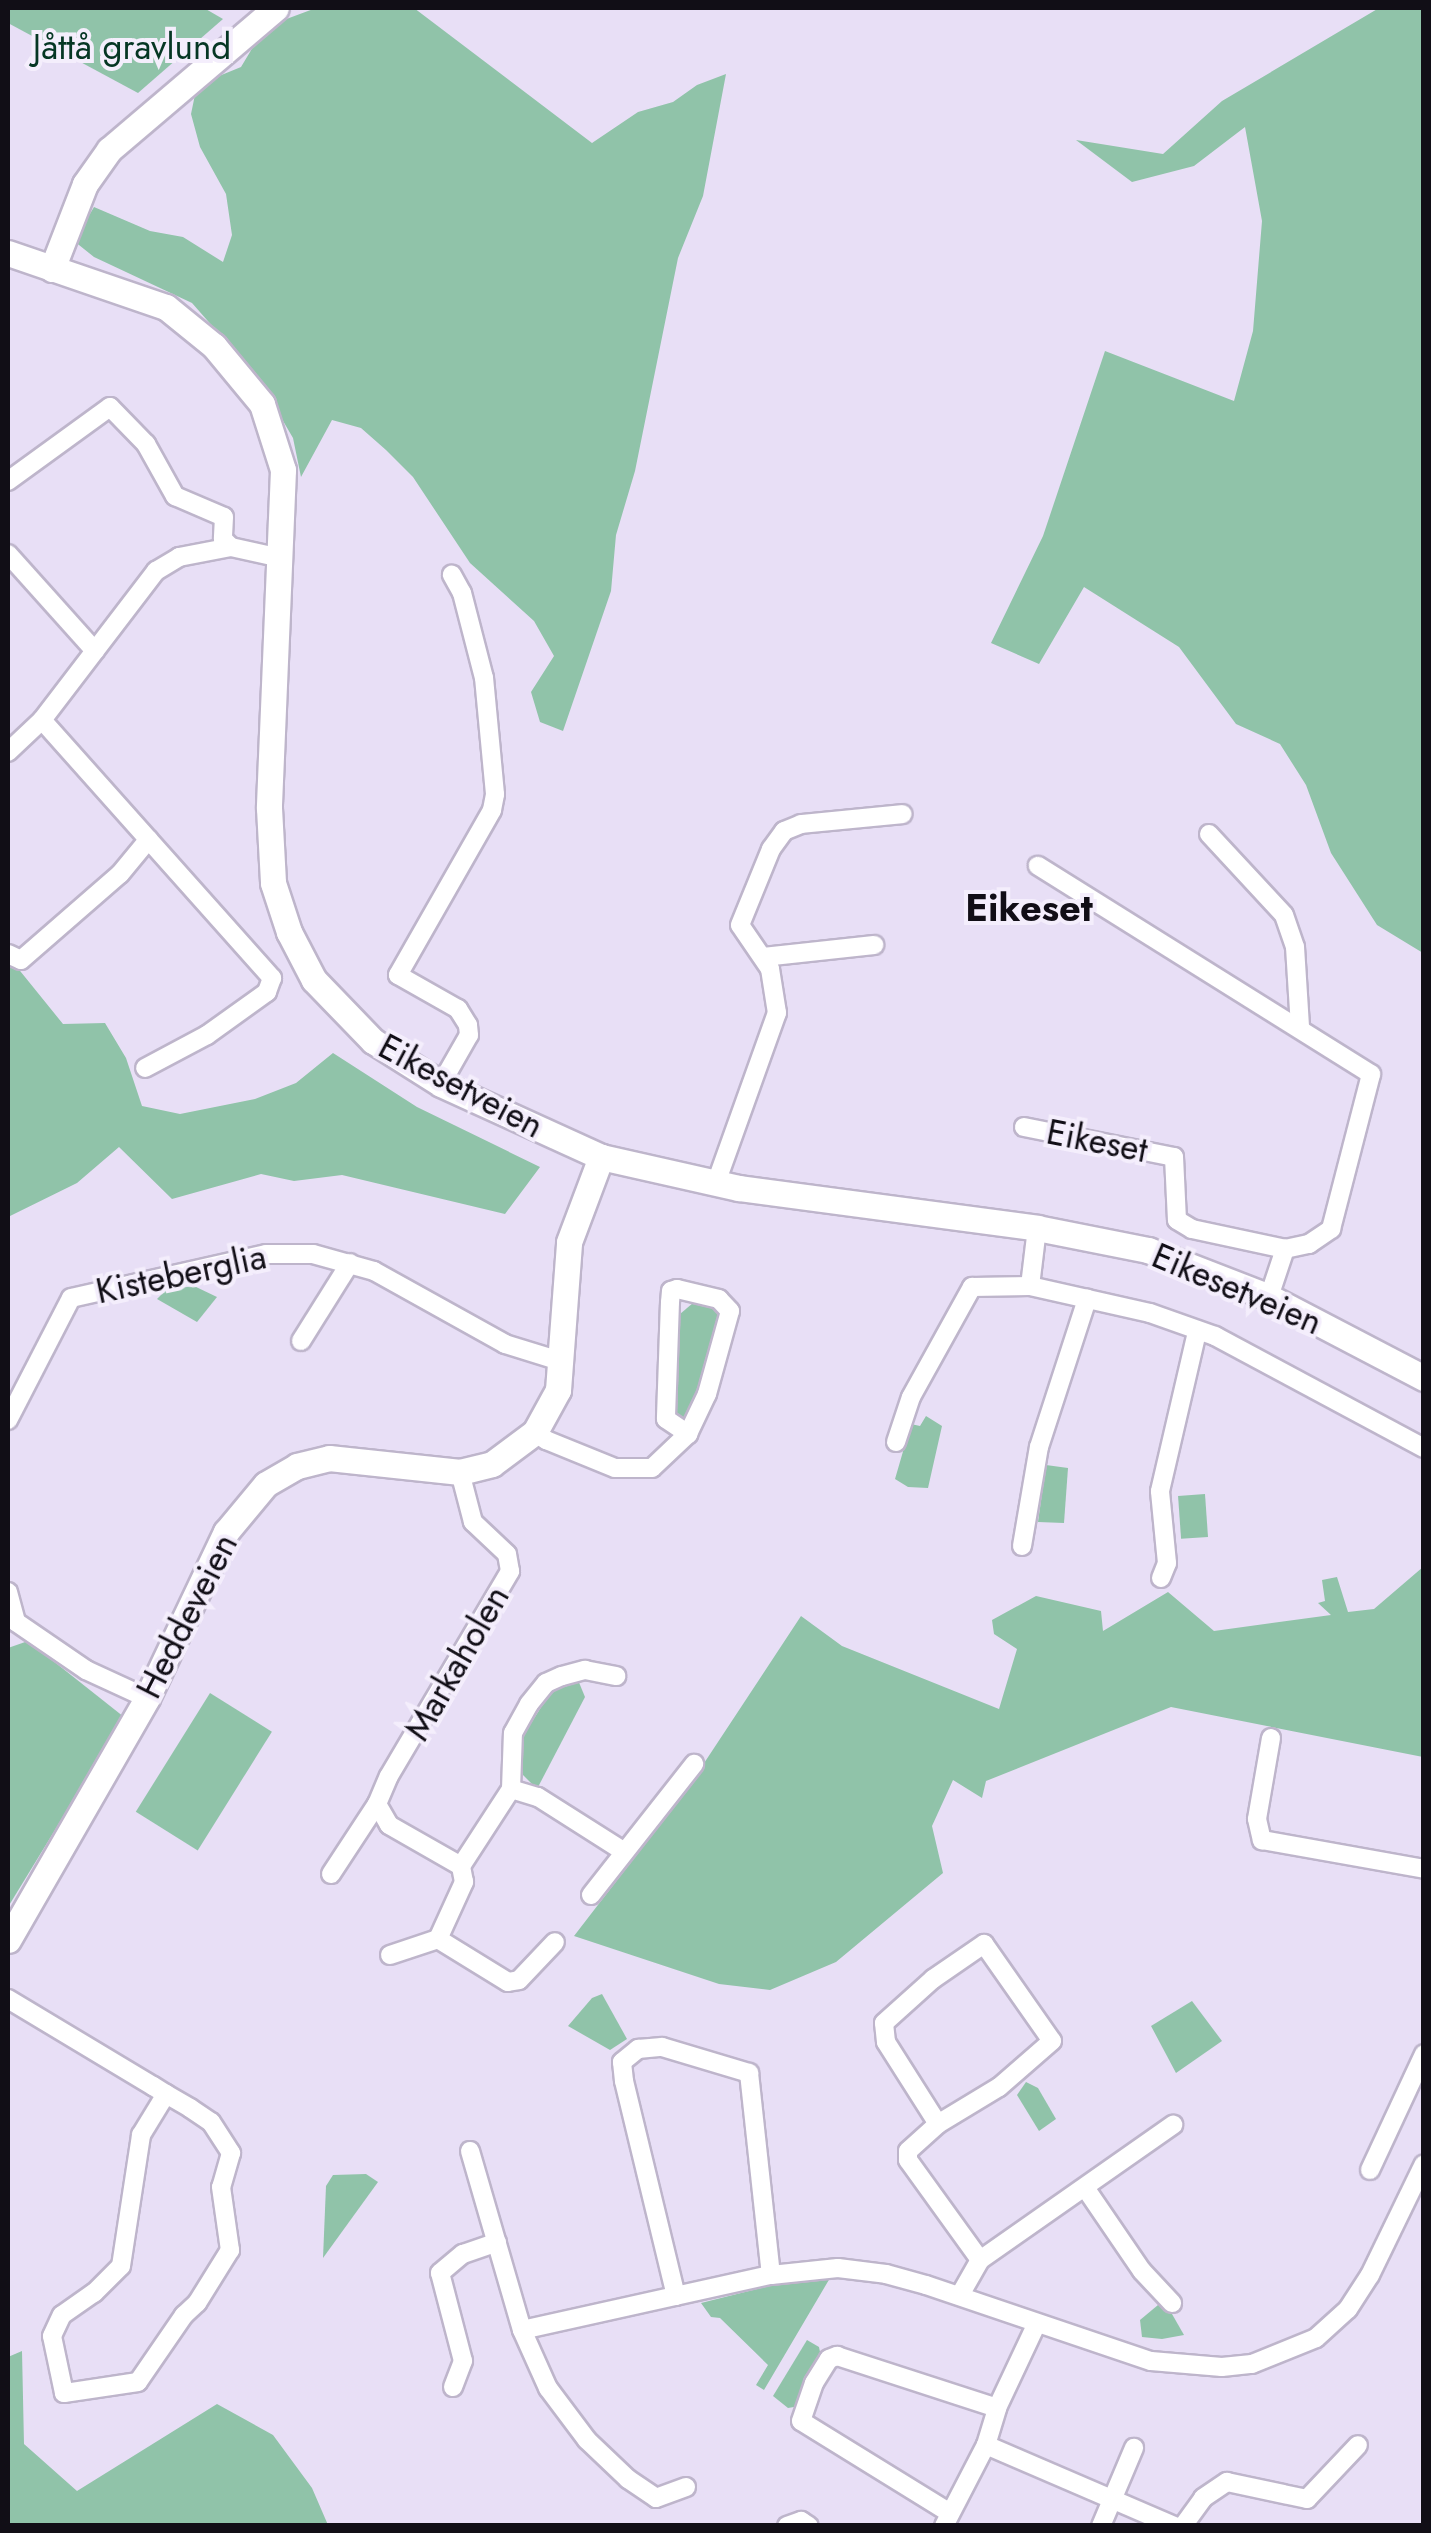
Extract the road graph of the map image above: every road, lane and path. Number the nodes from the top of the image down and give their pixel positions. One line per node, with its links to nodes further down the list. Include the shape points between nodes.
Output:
1 (276, 8): 3 (main road, via 109,150 84,184)
2 (8, 254): 3 (main road, Eikesetveien)
3 (52, 268): 7 (main road, Eikesetveien, via 166,307 214,346 262,404 283,470)
4 (8, 481): 5 (street, via 110,407 146,444 174,496 224,517 223,538)
5 (231, 546): 7 (street); 9 (street, via 179,557 156,571)
6 (8, 554): 9 (street)
7 (280, 558): 21 (main road, Eikesetveien, via 269,808 279,906 300,957 333,1003 374,1041)
8 (452, 575): 21 (street, via 484,678 495,794 398,975 458,1009 468,1025 469,1035)
9 (95, 651): 10 (street)
10 (42, 720): 11 (street); 14 (street)
11 (8, 752)
12 (903, 814): 18 (street, via 784,831 740,925)
13 (1209, 834): 19 (street, via 1284,915 1294,948)
14 (149, 839): 17 (street, via 120,874 21,960); 20 (street, via 269,971 273,986 176,1055)
15 (1038, 866): 19 (street)
16 (874, 945): 18 (street)
17 (8, 954)
18 (763, 958): 24 (street, via 774,982 776,1013)
19 (1300, 1027): 26 (street, via 1370,1074 1330,1229)
20 (145, 1068)
21 (441, 1084): 23 (main road, Eikesetveien)
22 (1024, 1127): 26 (street, Eikeset, via 1174,1157 1176,1220)
23 (601, 1157): 24 (main road, Eikesetveien); 33 (main road, Heddeveien, via 569,1242)
24 (716, 1184): 25 (main road, Eikesetveien)
25 (1037, 1228): 28 (street); 29 (main road, Eikesetveien, via 1148,1250)
26 (1285, 1250): 29 (street)
27 (350, 1262): 32 (street); 33 (street, Kisteberglia, via 505,1344); 35 (street, Kisteberglia, via 266,1254 71,1298)
28 (1030, 1286): 30 (street); 38 (street, via 972,1287 911,1396)
29 (1269, 1297): 34 (main road, Eikesetveien)
30 (1087, 1299): 31 (street); 41 (street, via 1039,1447)
31 (1197, 1332): 39 (street, via 1235,1344); 42 (street, via 1160,1492 1168,1563)
32 (301, 1341)
33 (560, 1360): 36 (main road, Heddeveien, via 551,1409)
34 (1424, 1378)
35 (8, 1420)
36 (535, 1432): 37 (street, via 615,1468 652,1468); 40 (main road, Heddeveien, via 492,1464)
37 (688, 1434): 37 (street, via 707,1394 730,1311 718,1298 677,1289 670,1302 666,1418)
38 (896, 1442)
39 (1424, 1448)
40 (460, 1472): 45 (main road, Heddeveien, via 329,1458 266,1484 226,1532); 49 (street, Markaholen, via 473,1522 506,1554 510,1571)
41 (1022, 1546)
42 (1162, 1578)
43 (8, 1592): 45 (street, via 16,1622 86,1670)
44 (616, 1676): 48 (street, via 585,1670 546,1682 513,1733)
45 (147, 1698): 55 (main road, Heddeveien)
46 (1271, 1738): 52 (street, via 1257,1819 1262,1840)
47 (694, 1764): 50 (street)
48 (511, 1789): 50 (street, via 538,1798); 51 (street)
49 (377, 1804): 51 (street, via 389,1825); 53 (street, Markaholen)
50 (623, 1850): 54 (street)
51 (461, 1866): 56 (street, via 464,1882)
52 (1424, 1869)
53 (331, 1874)
54 (591, 1895)
55 (8, 1940)
56 (438, 1940): 57 (street, via 508,1982 519,1980); 58 (street)
57 (555, 1942)
58 (390, 1955)
59 (8, 1998): 61 (street)
60 (1424, 2054): 66 (street)
61 (166, 2094): 61 (street, via 142,2135 121,2266 62,2315 52,2336 64,2393 138,2382 230,2250 221,2187 229,2144 212,2122)
62 (938, 2124): 62 (street, via 999,2087 1052,2041 984,1944 884,2023 886,2042); 69 (street, via 908,2152 908,2160)
63 (1174, 2125): 67 (street)
64 (470, 2151): 68 (street)
65 (1424, 2164): 74 (street, via 1348,2309 1316,2338 1280,2356 1222,2367 1172,2364)
66 (1370, 2170)
67 (1086, 2189): 69 (street); 73 (street)
68 (497, 2242): 75 (street); 76 (street, via 463,2254 440,2273 463,2361)
69 (980, 2260): 72 (street)
70 (770, 2275): 71 (street); 71 (street, via 749,2073 662,2047 638,2050 622,2062 624,2081); 72 (street, via 850,2270)
71 (676, 2296): 75 (street)
72 (960, 2296): 74 (street)
73 (1172, 2304)
74 (1036, 2325): 77 (street)
75 (522, 2330): 81 (street, via 548,2388 608,2464 656,2498)
76 (453, 2387)
77 (997, 2408): 78 (street); 83 (street, via 838,2356 814,2383 801,2422)
78 (986, 2446): 82 (street); 83 (street)
79 (1358, 2446): 88 (street, via 1307,2499 1227,2482 1202,2498)
80 (1134, 2448): 82 (street)
81 (686, 2487)
82 (1113, 2496): 86 (street); 87 (street)
83 (947, 2519)
84 (787, 2526): 85 (street)
85 (810, 2526)
86 (1101, 2526)
87 (1174, 2526)
88 (1183, 2526)

